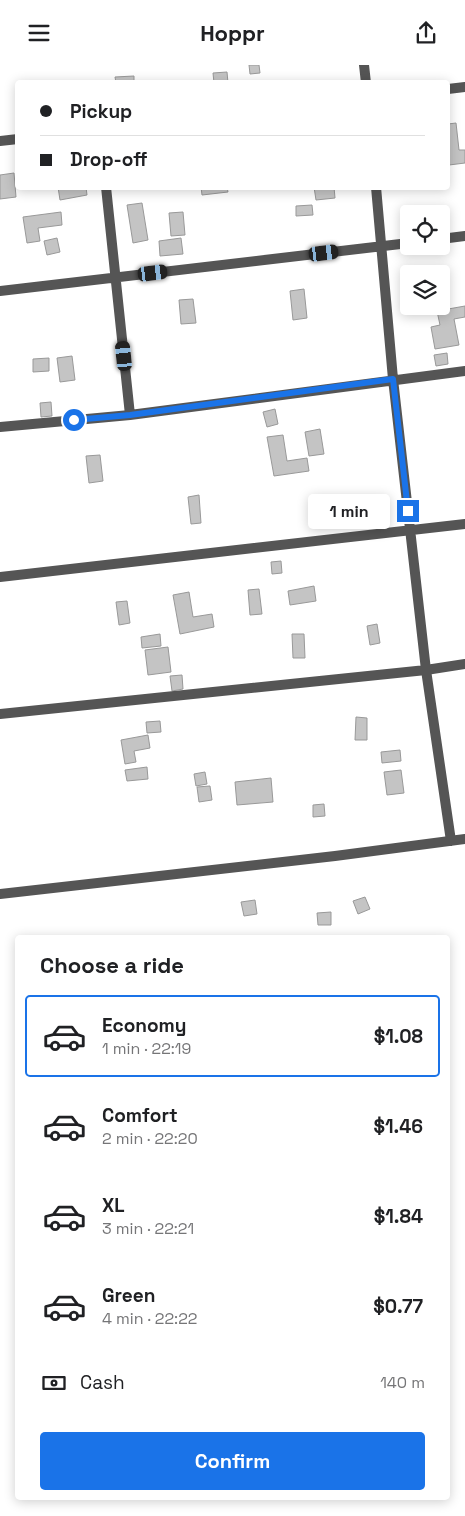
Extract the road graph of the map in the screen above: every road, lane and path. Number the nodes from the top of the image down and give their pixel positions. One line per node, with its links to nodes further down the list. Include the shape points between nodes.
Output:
1 (364, 65): 2 (street)
2 (366, 80)
3 (465, 87): 4 (street)
4 (450, 89)
5 (15, 139): 6 (street)
6 (0, 141)
7 (106, 190): 13 (street)
8 (376, 190): 12 (street)
9 (465, 236): 10 (street)
10 (450, 238)
11 (400, 244): 12 (street)
12 (381, 246): 13 (street); 16 (street)
13 (115, 277): 14 (street); 17 (street)
14 (0, 291)
15 (465, 371): 16 (street)
16 (393, 379): 17 (street); 20 (street)
17 (130, 415): 18 (street)
18 (0, 427)
19 (465, 524): 20 (street)
20 (411, 530): 21 (street); 23 (street)
21 (0, 577)
22 (465, 665): 23 (street)
23 (426, 670): 24 (street); 26 (street)
24 (0, 714)
25 (465, 839): 26 (street)
26 (451, 841): 27 (street)
27 (0, 894)

